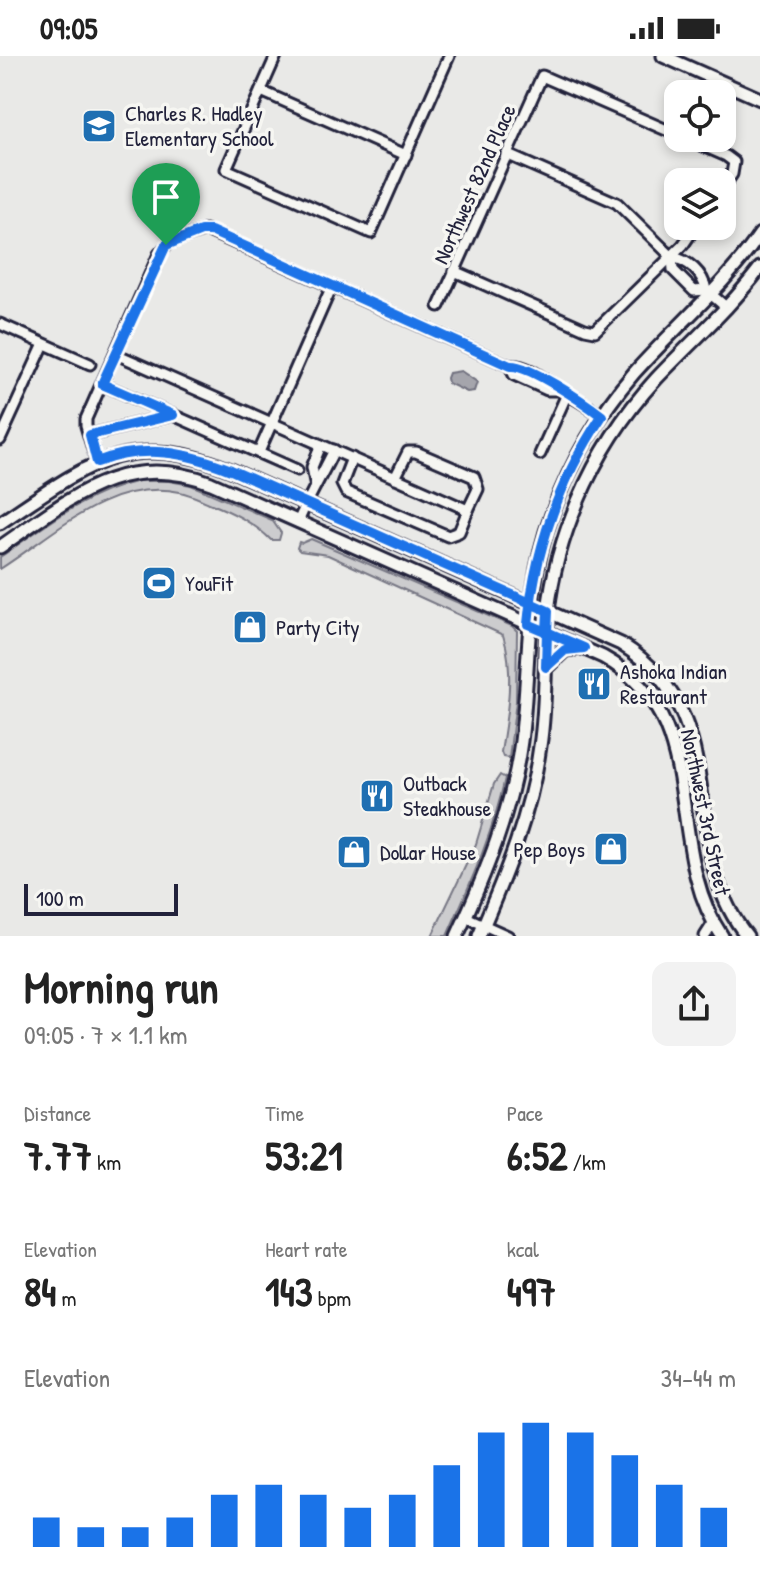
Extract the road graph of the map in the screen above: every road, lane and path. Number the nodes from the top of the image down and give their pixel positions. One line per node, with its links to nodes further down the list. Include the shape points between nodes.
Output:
1 (276, 56): 4 (street)
2 (449, 56): 9 (street)
3 (663, 56): 5 (street)
4 (261, 91): 9 (street); 9 (street, via 226,169 371,233)
5 (760, 99)
6 (664, 129): 8 (street, Northwest 82nd Place, via 542,76)
7 (714, 152): 10 (street, via 734,162)
8 (506, 154): 13 (street, via 617,203); 15 (street, Northwest 82nd Place)
9 (406, 155)
10 (733, 168)
11 (760, 234): 17 (street)
12 (685, 240): 13 (street)
13 (672, 257): 15 (street, via 595,331); 17 (street, via 686,261 704,279); 17 (street, via 673,270 694,291)
14 (760, 268): 19 (street)
15 (454, 271): 18 (street, Northwest 82nd Place)
16 (332, 286): 22 (street, via 201,231 162,249); 25 (street, via 510,366 519,365); 28 (street)
17 (709, 293): 19 (street); 27 (street)
18 (439, 306)
19 (727, 308): 46 (street, via 644,392 601,453 570,521)
20 (0, 324): 21 (street)
21 (44, 344): 23 (street); 30 (street)
22 (116, 354): 24 (street); 28 (street)
23 (90, 364)
24 (102, 384): 26 (street); 29 (street, via 85,423)
25 (563, 392): 27 (street); 34 (street)
26 (173, 415): 29 (street); 33 (street)
27 (602, 416): 45 (street, via 572,465 550,518)
28 (272, 423): 31 (street); 33 (street)
29 (90, 435): 36 (street)
30 (0, 440)
31 (321, 445): 32 (street); 39 (street, via 312,467)
32 (334, 450): 35 (street); 39 (street)
33 (259, 452): 37 (street)
34 (540, 454)
35 (352, 458): 38 (street); 41 (street, via 342,489 360,498 448,536 459,532)
36 (97, 462): 40 (street, Northwest 3rd Street, via 142,451 188,455); 43 (street, Northwest 3rd Street)
37 (297, 470)
38 (395, 478): 41 (street); 41 (street, via 412,451 474,477 478,489)
39 (315, 482): 40 (street)
40 (306, 504): 42 (street); 45 (street, Northwest 3rd Street)
41 (468, 510)
42 (298, 522): 44 (street, Northwest 3rd Street, via 192,476 148,471 104,480); 47 (street, Northwest 3rd Street)
43 (0, 523)
44 (0, 547)
45 (530, 603): 46 (street, Northwest 3rd Street); 47 (street)
46 (548, 611): 48 (street); 58 (street, Northwest 3rd Street, via 629,649 675,697 692,739 721,892)
47 (528, 624): 48 (street, Northwest 3rd Street); 51 (street, via 517,770 494,851)
48 (547, 632): 49 (street, Northwest 3rd Street); 50 (street)
49 (584, 648): 50 (street, via 565,650); 52 (street, Northwest 3rd Street, via 631,675 666,722 699,888)
50 (546, 667): 53 (street, via 543,727 528,808)
51 (466, 917): 53 (street); 54 (street)
52 (714, 922): 56 (street); 57 (street, Northwest 3rd Street)
53 (481, 930): 55 (street)
54 (457, 936)
55 (508, 936)
56 (705, 936)
57 (722, 936)
58 (747, 936)

